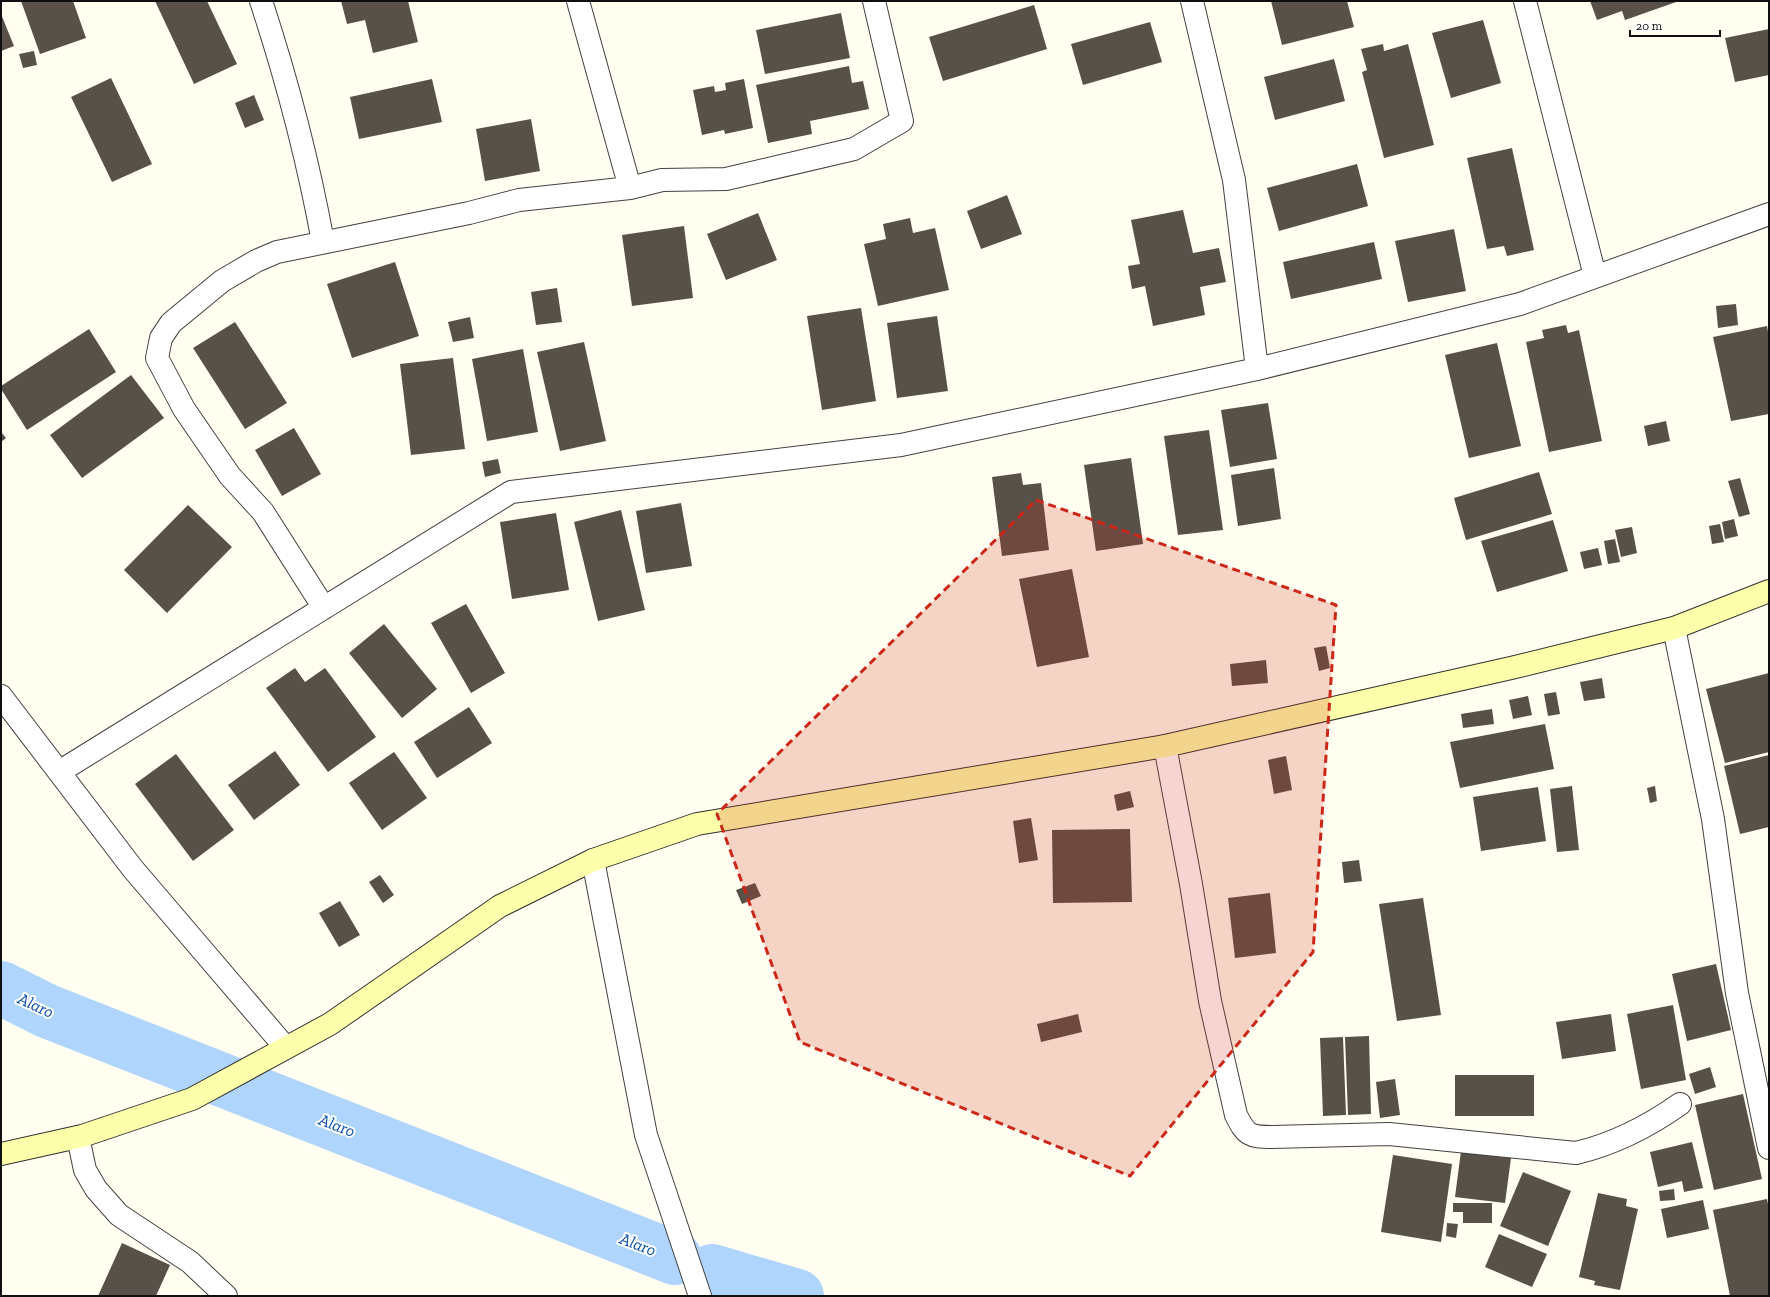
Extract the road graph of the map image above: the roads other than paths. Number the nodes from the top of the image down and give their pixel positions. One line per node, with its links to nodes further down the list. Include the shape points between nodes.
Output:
1 (261, 1): 8 (street, via 279,55 310,172)
2 (578, 1): 6 (street)
3 (874, 1): 6 (street, via 902,121 854,150 726,179 662,180)
4 (1192, 1): 10 (street, via 1234,180)
5 (1525, 1): 9 (street)
6 (630, 188): 8 (street, via 519,200 470,213)
7 (1769, 214): 9 (street)
8 (323, 242): 12 (street, via 277,252 222,281 171,323 161,338 157,358 184,409 230,476 263,512)
9 (1595, 276): 10 (street, via 1520,304)
10 (1256, 369): 12 (street, via 901,445 511,492)
11 (1769, 591): 13 (street)
12 (324, 608): 16 (street)
13 (1674, 628): 15 (street, via 1511,668); 21 (street, via 1713,819 1737,993)
14 (1, 696): 16 (street)
15 (1165, 746): 17 (street, via 697,824); 19 (street, via 1210,1001 1236,1115 1245,1132 1256,1137 1389,1134 1576,1153 1597,1148 1655,1121)
16 (59, 772): 18 (street, via 133,869)
17 (593, 860): 18 (street, via 500,906 330,1024); 24 (street, via 646,1135)
18 (286, 1048): 20 (street, via 192,1099)
19 (1680, 1104)
20 (78, 1137): 22 (street); 23 (street, via 85,1170 96,1190 120,1216 190,1262)
21 (1769, 1148)
22 (1, 1154)
23 (226, 1296)
24 (700, 1296)

